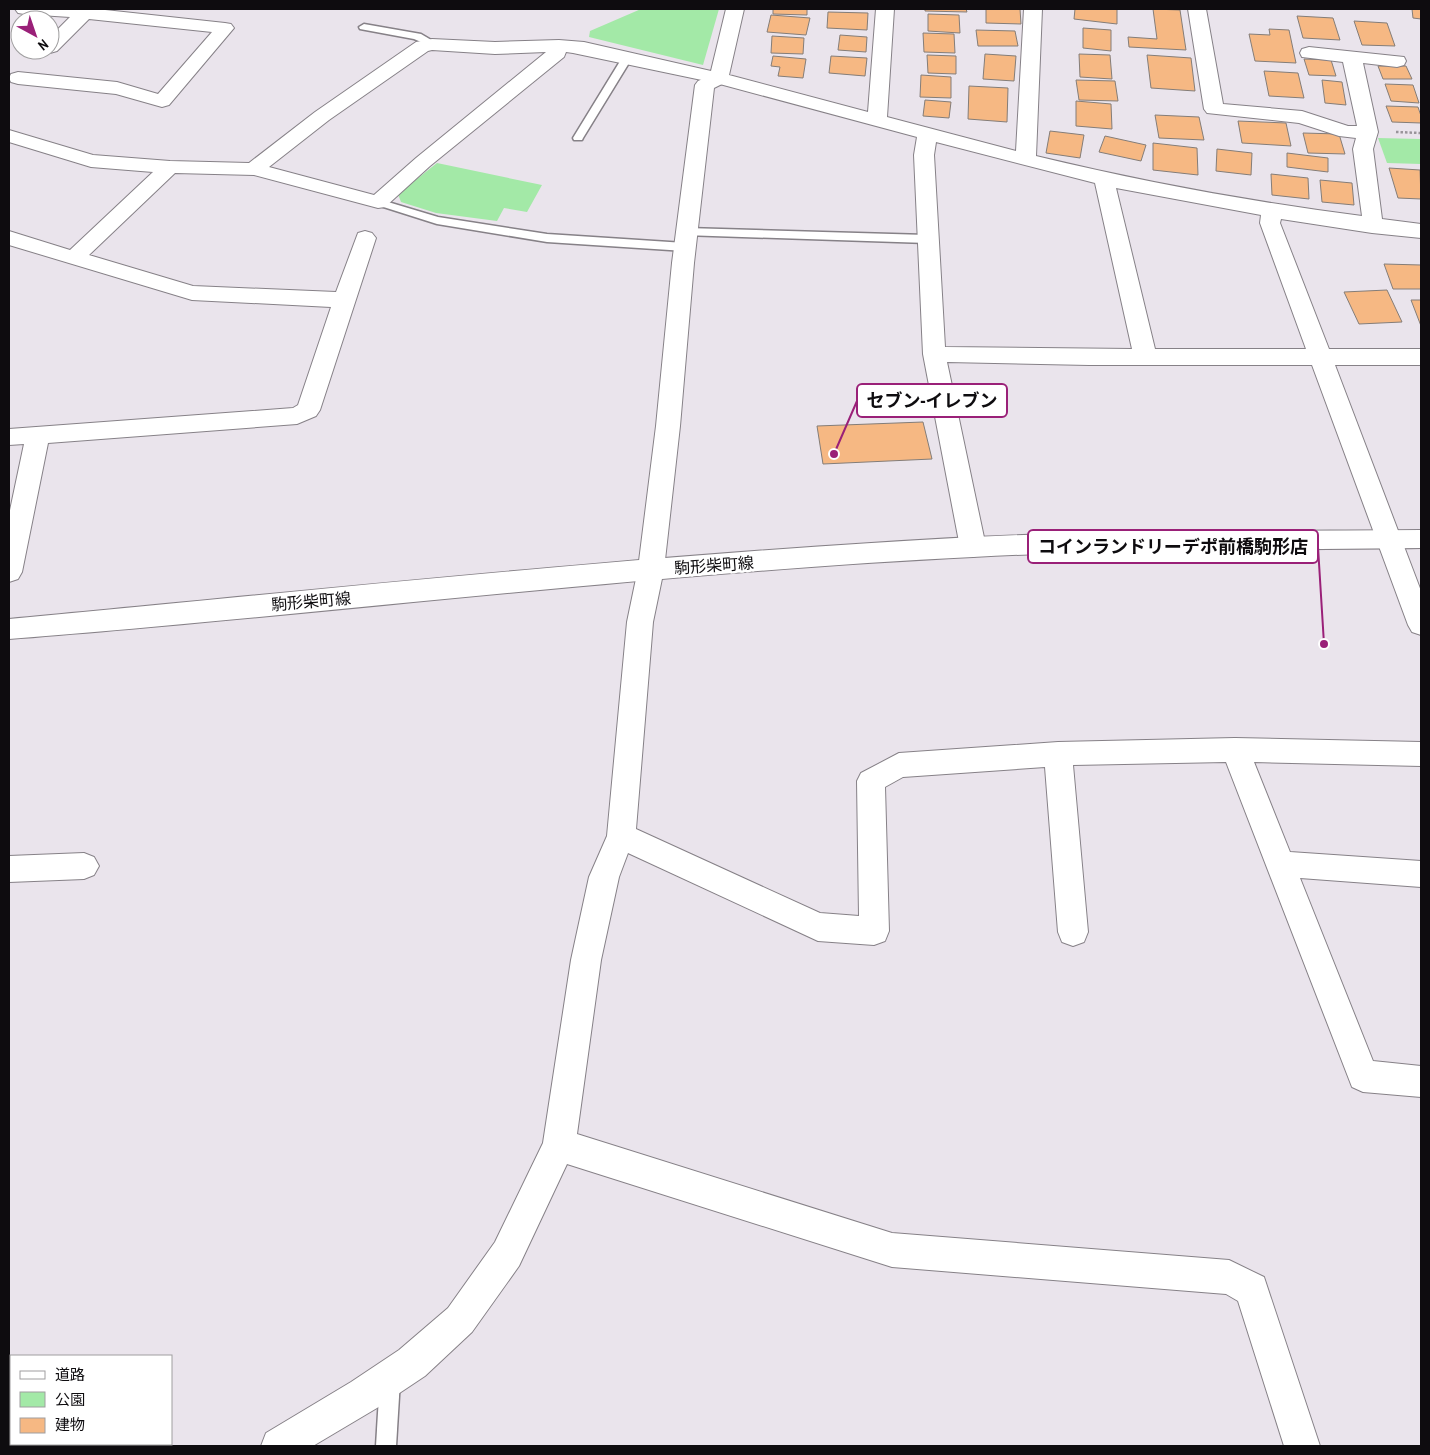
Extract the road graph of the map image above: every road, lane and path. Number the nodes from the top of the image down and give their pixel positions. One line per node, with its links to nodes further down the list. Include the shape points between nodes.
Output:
1 (24, 9): 6 (street)
2 (735, 9): 16 (street)
3 (885, 9): 18 (street)
4 (1033, 9): 23 (street)
5 (1197, 9): 19 (street, via 1214,109 1302,117 1346,132)
6 (85, 13): 8 (street); 17 (street, via 225,28 162,101 117,88)
7 (364, 26): 9 (lane, via 417,36)
8 (60, 38)
9 (433, 44): 10 (street, via 496,48); 25 (street, via 413,51)
10 (559, 46): 12 (street); 27 (street, via 557,53)
11 (1309, 53): 13 (street)
12 (627, 58): 16 (street); 22 (lane)
13 (1352, 58): 15 (street); 19 (street)
14 (38, 60): 17 (street)
15 (1396, 61)
16 (719, 78): 18 (street); 34 (street, via 706,85)
17 (14, 83)
18 (877, 120): 20 (street)
19 (1368, 132): 29 (street, via 1363,149)
20 (927, 134): 23 (street); 33 (street, via 924,155)
21 (9, 136): 24 (street, via 91,161)
22 (578, 138)
23 (1026, 160): 26 (street)
24 (170, 167): 25 (street); 35 (street)
25 (254, 169): 27 (street)
26 (1104, 179): 28 (street); 38 (street)
27 (378, 202): 34 (lane, via 437,220 547,238)
28 (1272, 211): 29 (street); 39 (street, via 1270,223)
29 (1372, 226): 30 (street)
30 (1421, 231)
31 (9, 238): 35 (street)
32 (365, 238): 36 (street)
33 (927, 239): 34 (lane); 37 (street)
34 (686, 240): 46 (street)
35 (74, 258): 36 (street, via 192,294)
36 (343, 300): 41 (street, via 308,410 297,416)
37 (934, 354): 38 (street); 45 (street)
38 (1145, 356): 39 (street)
39 (1320, 356): 40 (street); 43 (street)
40 (1421, 357)
41 (38, 435): 42 (street); 47 (street)
42 (9, 437)
43 (1390, 539): 44 (street, 駒形柴町線); 45 (street, 駒形柴町線); 48 (street)
44 (1421, 539)
45 (973, 547): 46 (street, 駒形柴町線)
46 (651, 569): 49 (street, 駒形柴町線); 53 (street, via 640,622)
47 (9, 572)
48 (1421, 625)
49 (9, 629)
50 (1235, 750): 51 (street); 52 (street); 54 (street)
51 (1058, 754): 53 (street, via 899,765 871,781 874,931 818,927); 58 (street)
52 (1421, 754)
53 (621, 836): 60 (street, via 604,877 586,960)
54 (1279, 864): 57 (street); 59 (street, via 1364,1076)
55 (84, 866): 56 (street)
56 (9, 869)
57 (1421, 874)
58 (1073, 932)
59 (1420, 1083)
60 (559, 1145): 61 (street, via 507,1254 460,1320); 64 (street, via 892,1250 1229,1277 1252,1289)
61 (390, 1378): 62 (street); 63 (lane)
62 (279, 1446)
63 (386, 1446)
64 (1302, 1446)

